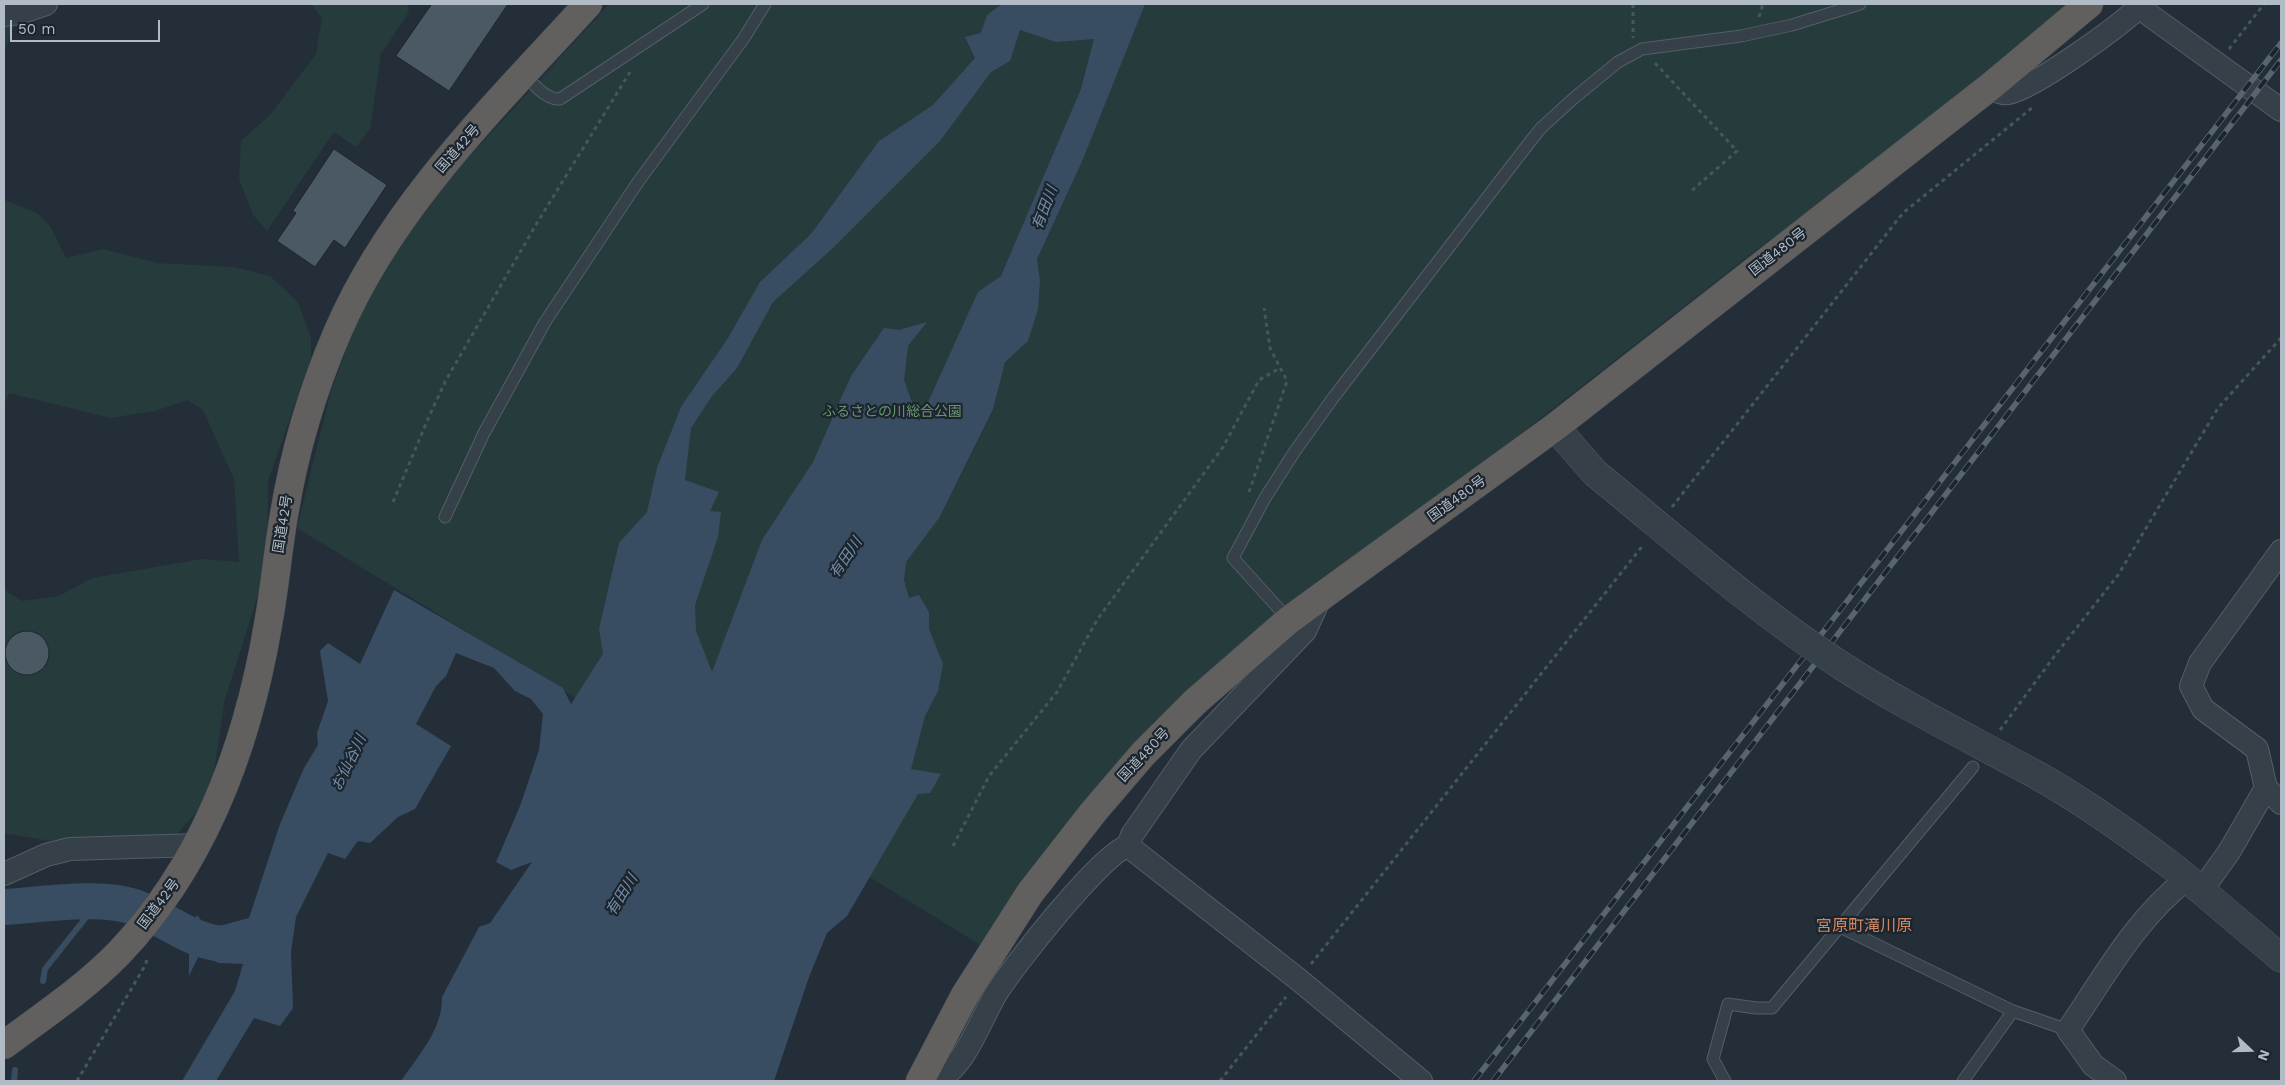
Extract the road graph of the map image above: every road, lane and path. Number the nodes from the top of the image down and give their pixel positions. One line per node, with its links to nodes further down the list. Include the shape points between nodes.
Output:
1 (46, 4): 10 (street)
2 (588, 4): 14 (highway, 国道42号)
3 (703, 4): 14 (lane, via 560,99 548,96)
4 (765, 4): 26 (lane, via 744,38 638,182 545,322 484,433)
5 (1633, 4): 11 (path, via 1634,39)
6 (1860, 4): 11 (lane, via 1758,33)
7 (2089, 4): 15 (highway, 国道480号)
8 (2264, 4): 13 (path)
9 (2141, 5): 13 (street, via 2148,14); 15 (street, via 2029,86 2006,94)
10 (4, 15)
11 (1642, 49): 18 (path, via 1737,151); 30 (lane, via 1618,62 1541,128 1349,376 1265,498 1233,558)
12 (636, 64): 24 (path, via 537,223 446,380)
13 (2218, 64): 17 (street)
14 (524, 75): 34 (highway, 国道42号, via 451,156 399,222 338,329 312,401 290,480 269,622 253,700 227,777)
15 (1991, 86): 22 (highway, 国道480号)
16 (2034, 106): 25 (path, via 1903,213)
17 (2281, 110)
18 (1689, 193)
19 (1264, 308): 21 (path, via 1270,348)
20 (2281, 338): 31 (path, via 2218,408 2118,575)
21 (1280, 368): 23 (path, via 1287,381); 35 (path, via 1256,384 1224,447 1097,620 1057,692 989,776)
22 (1555, 427): 29 (highway, 国道480号); 38 (street, bridge, via 1595,473 1733,586 1841,665 1940,725 2078,799 2129,833)
23 (1247, 498)
24 (393, 502)
25 (1666, 515)
26 (446, 517)
27 (1648, 538): 42 (path)
28 (2281, 551): 33 (street, via 2200,663 2191,686 2203,709 2257,749)
29 (1321, 596): 30 (highway, 国道480号); 36 (street, via 1305,631 1191,750 1132,835)
30 (1289, 620): 47 (highway, 国道480号, via 1196,701 1143,754 1062,851 1030,893 965,995)
31 (1995, 737)
32 (1973, 767): 39 (lane)
33 (2274, 796): 38 (street, via 2229,852)
34 (197, 845): 37 (street, via 70,849 46,855); 45 (highway, 国道42号, via 160,906 117,955)
35 (952, 846)
36 (1128, 846): 42 (street); 48 (street, via 1122,847 1103,865 1033,942 996,994 961,1058 952,1071)
37 (4, 874)
38 (2188, 880): 41 (street); 44 (street, via 2158,902 2140,923)
39 (1838, 926): 43 (lane); 51 (lane, via 1772,1008 1728,1004 1713,1059)
40 (148, 954): 46 (path, via 146,964)
41 (2281, 958)
42 (1299, 980): 49 (path); 50 (street)
43 (2013, 1011): 44 (lane); 52 (lane)
44 (2068, 1030): 53 (street, via 2093,1065)
45 (4, 1045)
46 (77, 1081)
47 (920, 1081)
48 (937, 1081)
49 (1220, 1081)
50 (1421, 1081)
51 (1725, 1081)
52 (1964, 1081)
53 (2115, 1081)

